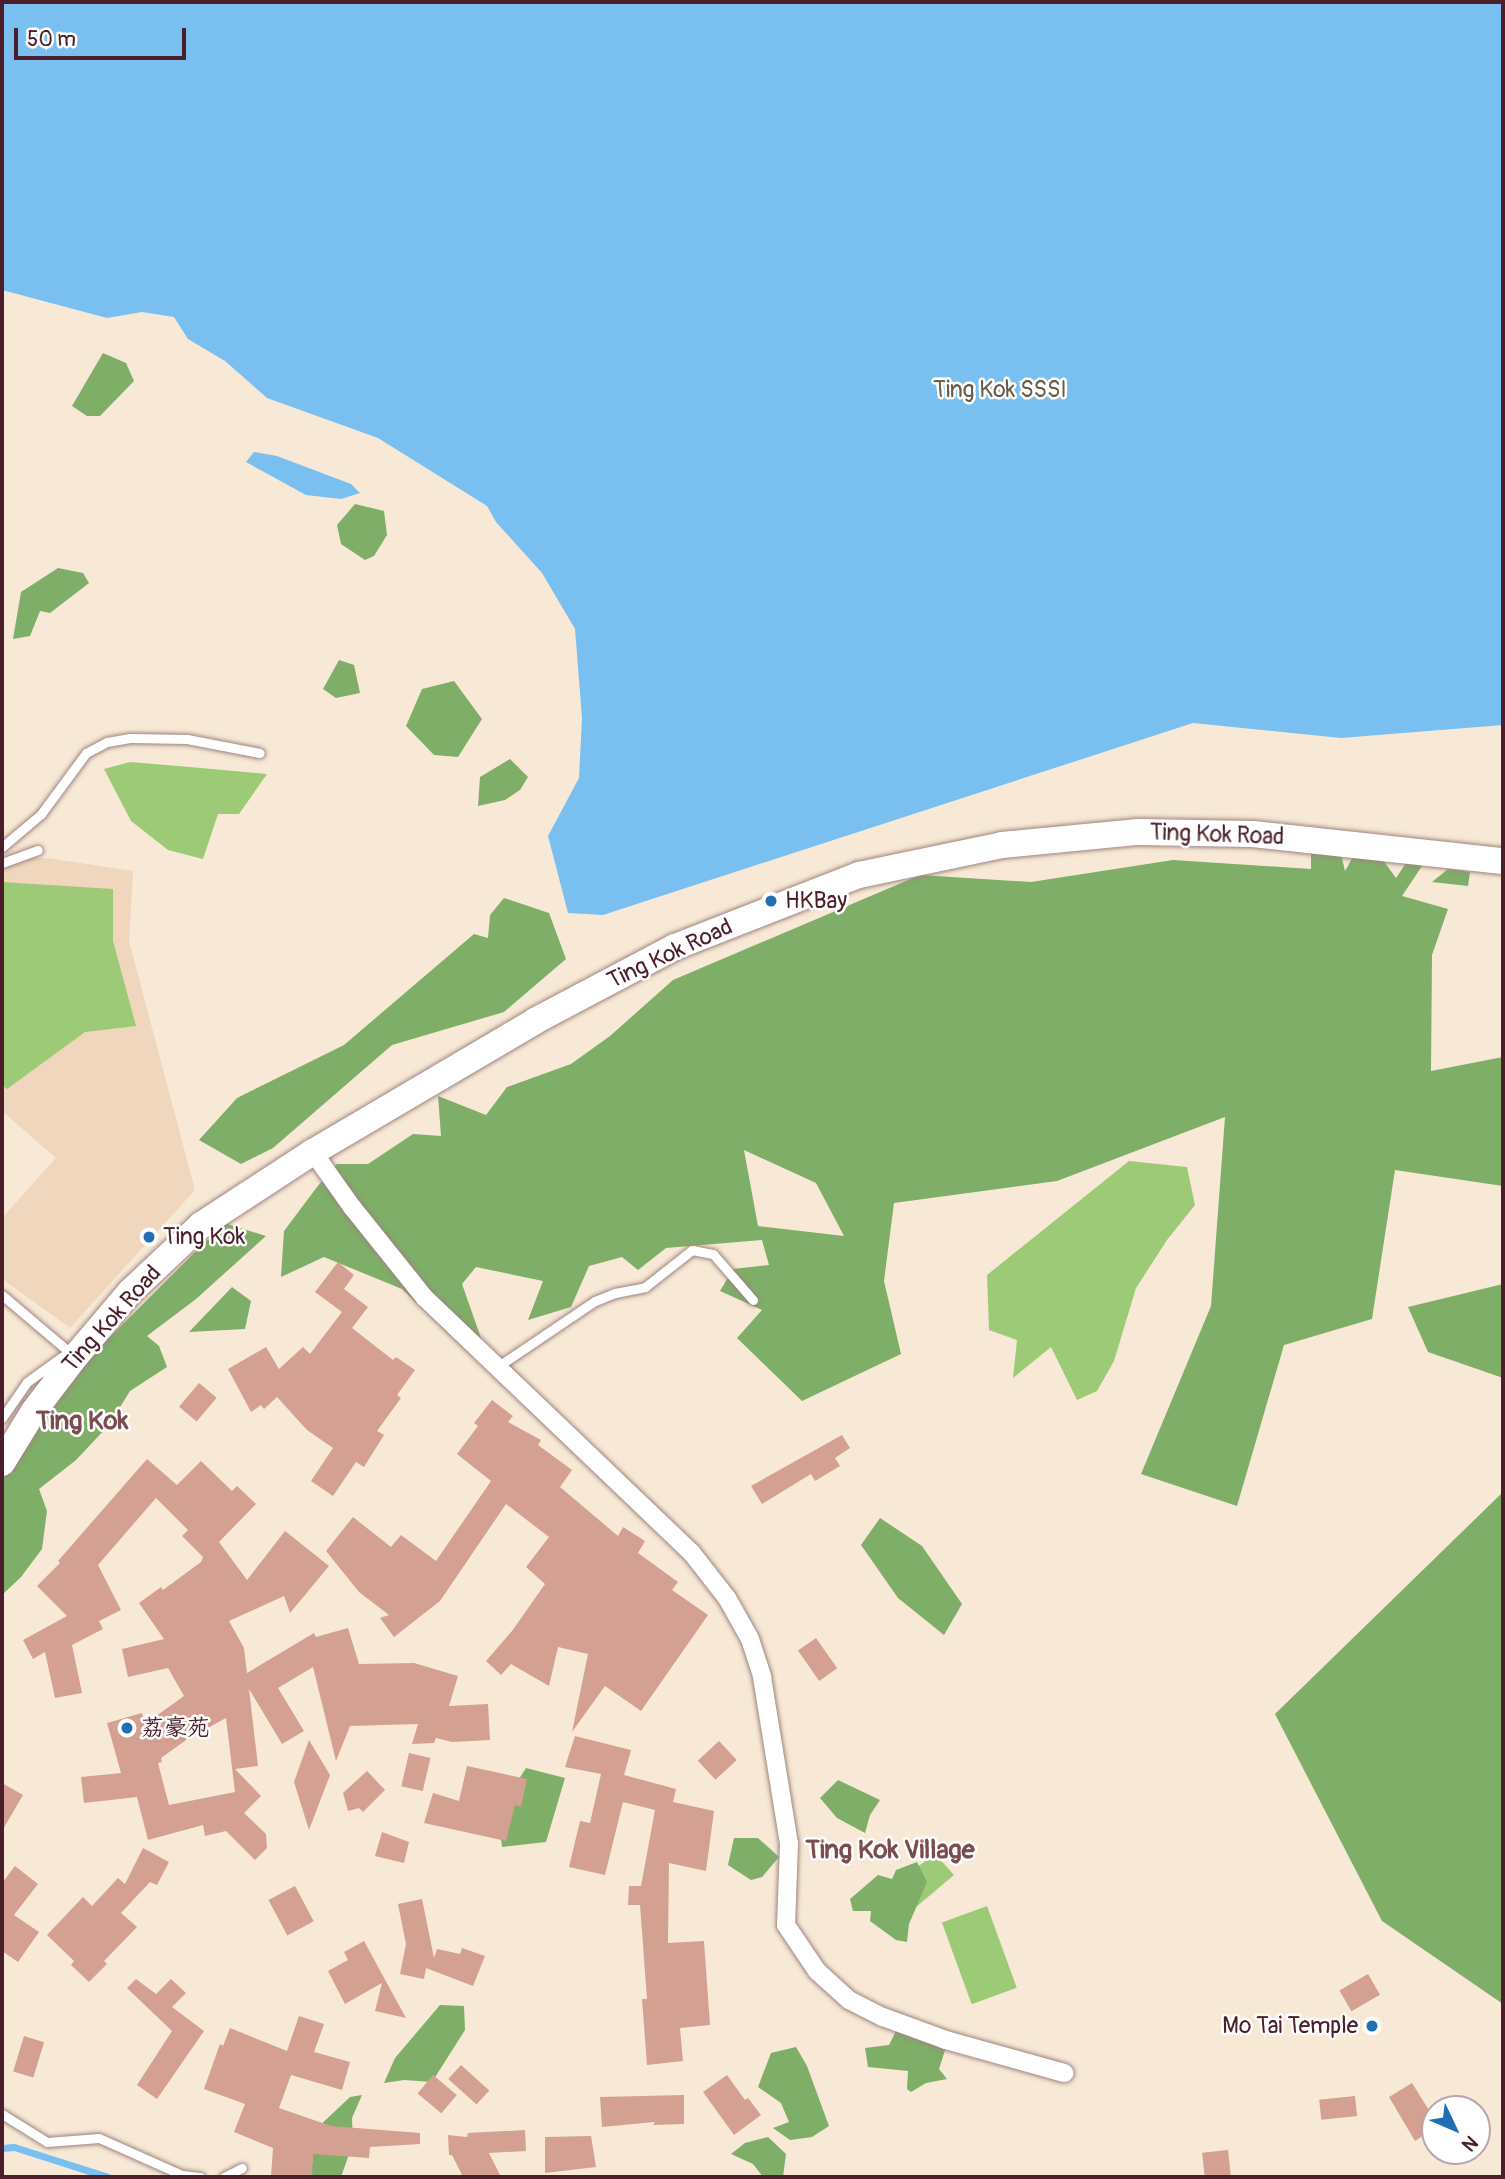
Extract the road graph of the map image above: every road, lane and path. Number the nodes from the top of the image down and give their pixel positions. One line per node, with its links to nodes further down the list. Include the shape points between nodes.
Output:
1 (260, 753): 2 (lane, via 187,739 107,741 86,753 41,814)
2 (2, 847)
3 (38, 850): 5 (lane)
4 (1503, 861): 6 (main road, Ting Kok Road, via 1253,834 1138,832 1002,845 859,875 675,947 535,1021)
5 (2, 863)
6 (313, 1152): 9 (main road, Ting Kok Road, via 201,1225); 10 (street, via 425,1298)
7 (2, 1295): 9 (lane)
8 (752, 1300): 10 (lane, via 713,1254 692,1250 645,1287 606,1295)
9 (72, 1354): 11 (lane, via 27,1382); 12 (main road, Ting Kok Road)
10 (496, 1367): 13 (street, via 691,1552 740,1619 762,1677 789,1844 786,1924 817,1971 849,2000 883,2017)
11 (2, 1418)
12 (2, 1463)
13 (1064, 2073)
14 (2, 2114): 16 (lane, via 47,2142 99,2138 182,2175)
15 (242, 2168): 17 (lane)
16 (200, 2177)
17 (224, 2177)

